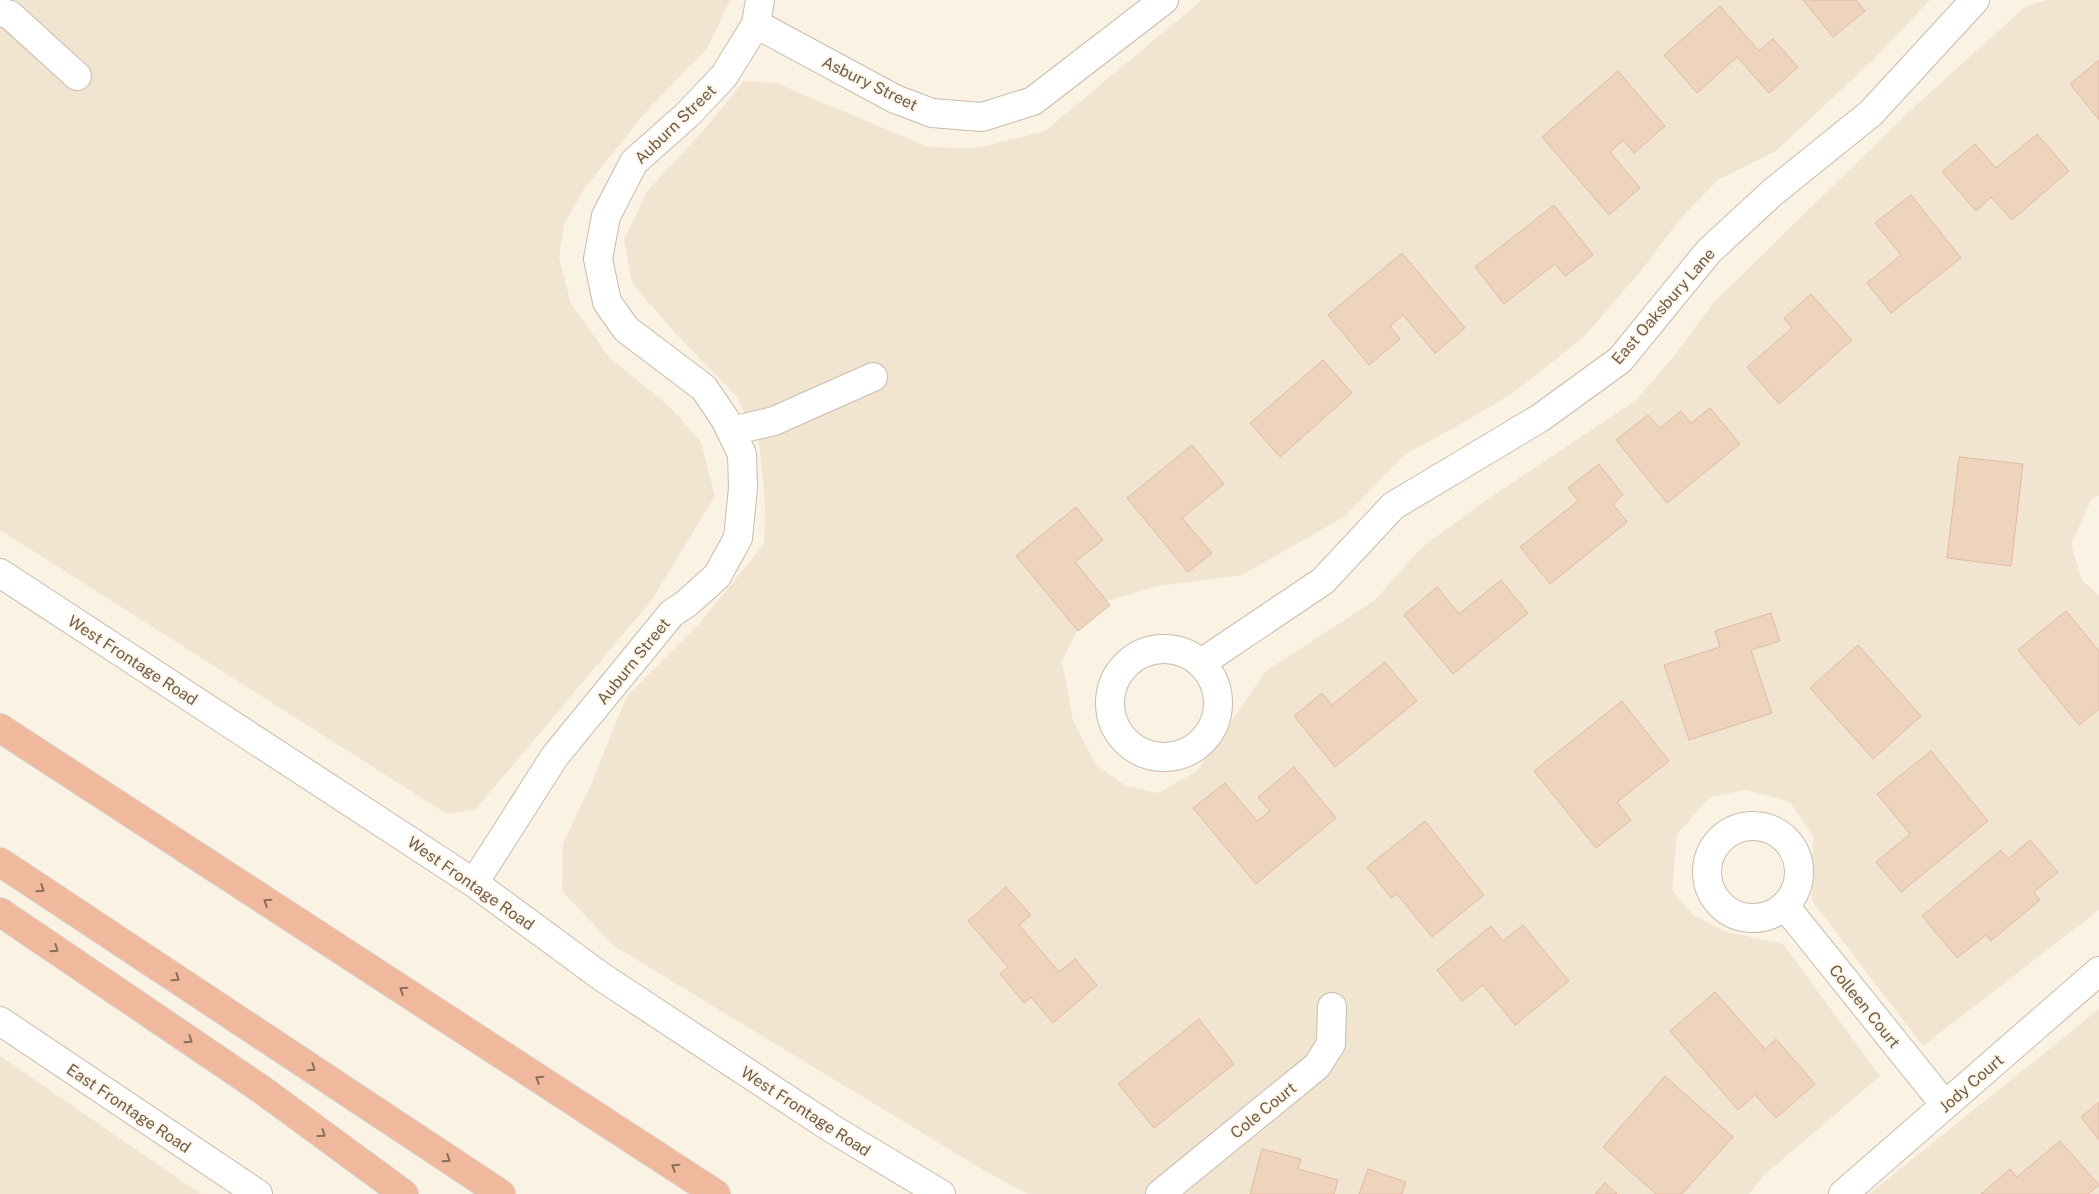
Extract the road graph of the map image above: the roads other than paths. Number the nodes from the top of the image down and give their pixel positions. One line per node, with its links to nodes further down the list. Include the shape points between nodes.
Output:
1 (1164, 0): 4 (street, Asbury Street, via 1033,101 982,117 932,113 896,99)
2 (1975, 0): 9 (street, East Oaksbury Lane, via 1872,113 1773,192 1709,251 1620,360 1540,418 1393,506 1323,581)
3 (0, 12): 5 (street, via 10,14)
4 (758, 12): 7 (street, Auburn Street, via 724,76 687,115 634,162 606,216 598,259 607,302 626,329 704,388)
5 (77, 76)
6 (873, 377): 7 (street, via 774,421)
7 (731, 431): 12 (street, Auburn Street, via 742,454 742,498 738,538 718,576 672,613 555,756)
8 (0, 573): 12 (street, West Frontage Road)
9 (1201, 664)
10 (0, 728): 22 (highway, one-way to 10)
11 (0, 862): 21 (highway, one-way to 21)
12 (474, 882): 23 (street, West Frontage Road, via 610,982 831,1128)
13 (1786, 906): 18 (street, Colleen Court)
14 (0, 912): 20 (highway, one-way to 20, via 261,1089)
15 (2099, 971): 18 (street, Jody Court)
16 (1332, 1007): 24 (street, Cole Court, via 1331,1044 1318,1066)
17 (0, 1022): 19 (street, East Frontage Road)
18 (1945, 1106): 25 (street, Jody Court)
19 (258, 1194)
20 (404, 1194)
21 (501, 1194)
22 (716, 1194)
23 (942, 1194)
24 (1160, 1194)
25 (1842, 1194)

